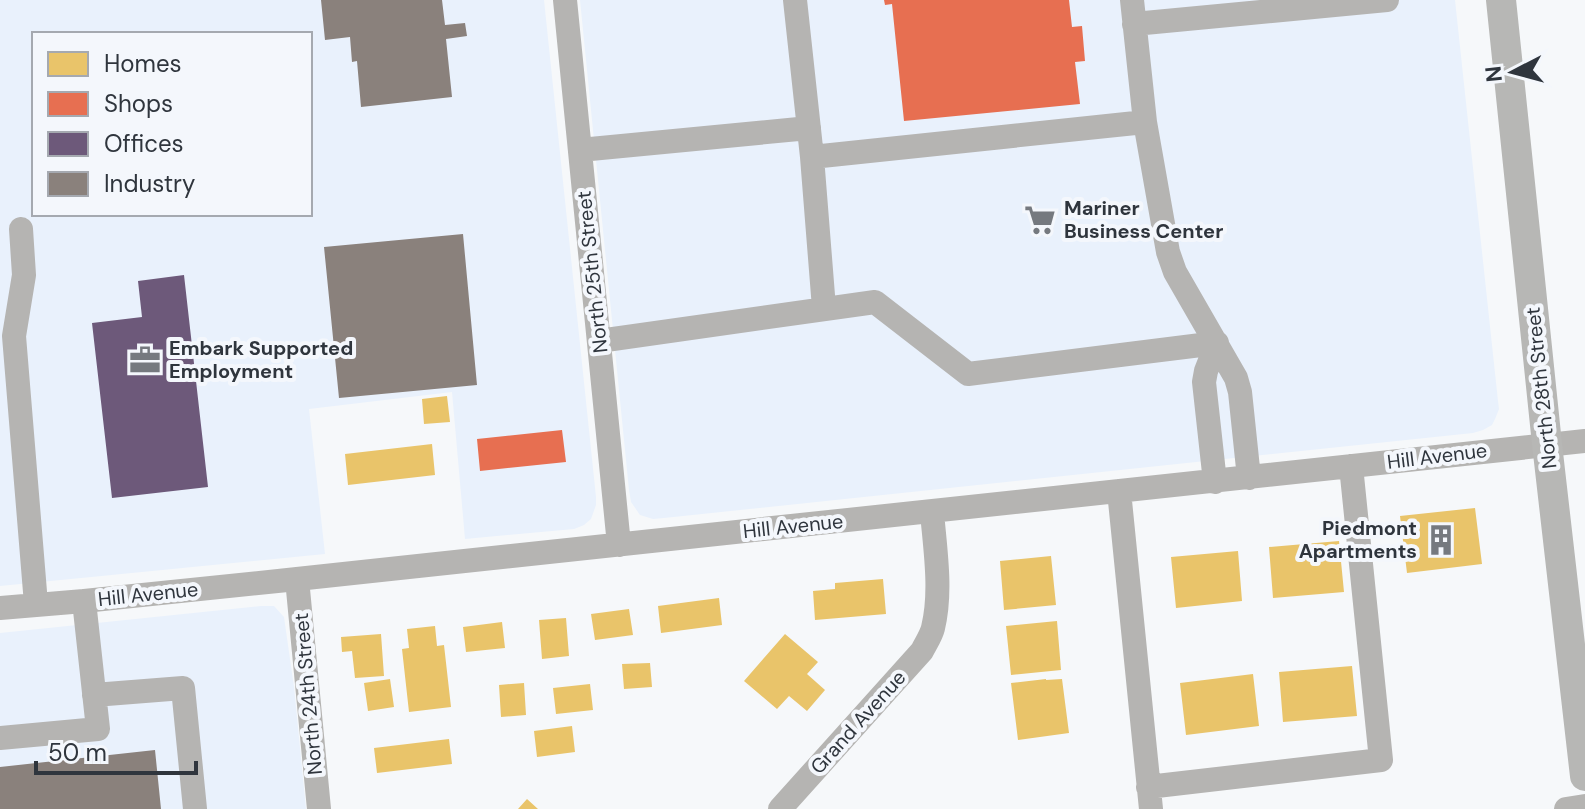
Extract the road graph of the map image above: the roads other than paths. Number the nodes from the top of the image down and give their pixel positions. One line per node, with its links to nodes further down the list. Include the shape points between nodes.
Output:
1 (565, 0): 8 (street, North 25th Street)
2 (795, 0): 7 (street)
3 (1387, 0): 5 (street)
4 (1501, 0): 15 (main road, North 28th Street)
5 (1133, 12): 6 (street)
6 (1145, 122): 9 (street); 13 (street, via 1168,252)
7 (809, 128): 8 (street); 9 (street)
8 (580, 150): 12 (street, North 25th Street)
9 (812, 157): 11 (street)
10 (21, 229): 24 (street, via 24,275 14,336)
11 (824, 308): 12 (street); 13 (street, via 875,302 968,374)
12 (599, 341): 21 (street, North 25th Street)
13 (1217, 343): 17 (street, via 1238,384); 18 (street, via 1204,382)
14 (1585, 441): 15 (street, Hill Avenue)
15 (1547, 444): 16 (street, Hill Avenue); 28 (main road, North 28th Street)
16 (1351, 466): 17 (street, Hill Avenue); 29 (street, via 1381,760)
17 (1249, 478): 18 (street, Hill Avenue)
18 (1215, 482): 19 (street, Hill Avenue)
19 (1119, 491): 20 (street, Hill Avenue); 29 (street)
20 (932, 512): 21 (street, Hill Avenue); 33 (street, Grand Avenue, via 937,608 933,631 922,651)
21 (619, 545): 22 (street, Hill Avenue)
22 (297, 579): 23 (street, Hill Avenue); 32 (street, North 24th Street)
23 (84, 601): 24 (street, Hill Avenue); 26 (street)
24 (36, 604): 25 (street, Hill Avenue)
25 (0, 608)
26 (94, 695): 27 (street, via 98,729); 31 (street, via 183,688)
27 (0, 738)
28 (1585, 776)
29 (1150, 798)
30 (1585, 806): 34 (street)
31 (195, 809)
32 (319, 809)
33 (780, 809)
34 (1566, 809)

